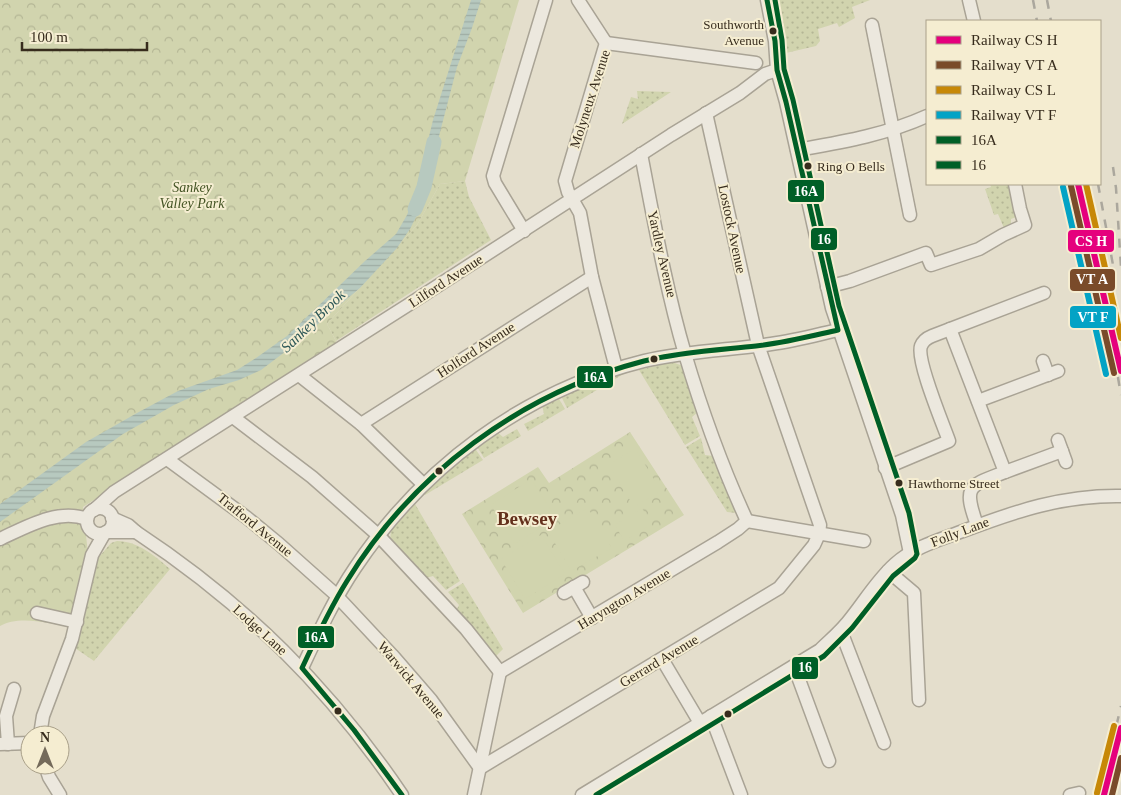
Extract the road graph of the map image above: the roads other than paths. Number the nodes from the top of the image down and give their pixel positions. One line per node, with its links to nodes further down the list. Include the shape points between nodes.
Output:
1 (546, 0): 18 (street, via 493,176)
2 (578, 0): 7 (street)
3 (767, 0): 9 (street)
4 (969, 0): 5 (street)
5 (974, 20)
6 (872, 25): 12 (street)
7 (606, 43): 8 (street, Molyneux Avenue); 16 (street, Molyneux Avenue, via 566,176 566,187)
8 (748, 65)
9 (777, 70): 10 (street, Lilford Avenue, via 765,74); 13 (street)
10 (706, 113): 14 (street, Lilford Avenue); 24 (street, Lostock Avenue)
11 (926, 116): 12 (street)
12 (892, 131): 13 (street); 17 (street)
13 (797, 150): 20 (street)
14 (641, 154): 16 (street, Lilford Avenue); 25 (street, Yardley Avenue)
15 (1015, 185): 20 (street, via 1026,225 979,248 931,265 926,253)
16 (573, 199): 18 (street, Lilford Avenue); 19 (street, Molyneux Avenue, via 580,213)
17 (910, 215)
18 (524, 231): 28 (street, Lilford Avenue)
19 (592, 277): 27 (street, Molyneux Avenue); 31 (street, Holford Avenue)
20 (827, 287): 23 (street)
21 (1044, 293): 22 (street)
22 (950, 329): 29 (street); 34 (street, via 926,339 920,347 921,361 949,440)
23 (838, 330): 24 (street); 34 (street)
24 (758, 345): 25 (street); 45 (street, Lostock Avenue, via 819,519)
25 (685, 353): 27 (street); 41 (street, Yardley Avenue, via 725,472)
26 (1043, 361): 29 (street, via 1053,373)
27 (616, 368): 36 (street, via 543,398 513,415 489,430)
28 (299, 375): 30 (street, Lilford Avenue); 31 (street)
29 (978, 401): 35 (street)
30 (233, 417): 33 (street, Lilford Avenue); 46 (street, via 312,477)
31 (361, 424): 36 (street)
32 (1062, 451): 35 (street)
33 (167, 459): 37 (street, Lilford Avenue); 53 (street, Trafford Avenue, via 246,517)
34 (885, 468): 49 (street, via 902,515)
35 (1005, 472): 42 (street, via 976,483 971,490 969,503)
36 (423, 484): 46 (street)
37 (114, 492): 39 (street); 40 (street, Lilford Avenue)
38 (1121, 496): 42 (street, Folly Lane, via 1092,496 1043,504)
39 (111, 516): 40 (street, via 101,508); 43 (street, Lodge Lane); 44 (street, via 112,525)
40 (90, 519): 44 (street, via 96,534); 47 (street, via 60,516); 50 (street)
41 (747, 521): 45 (street); 54 (street, Haryngton Avenue)
42 (978, 525): 49 (street, Folly Lane)
43 (136, 532): 44 (street); 60 (street, Lodge Lane, via 205,582)
44 (105, 533): 50 (street)
45 (819, 534): 48 (street); 58 (street, Gerrard Avenue, via 814,545 779,588)
46 (378, 535): 53 (street); 61 (street, via 466,629)
47 (0, 539)
48 (864, 541)
49 (910, 553): 51 (street, Folly Lane)
50 (92, 555): 55 (street)
51 (888, 571): 57 (street, Folly Lane); 63 (street, via 914,593)
52 (574, 587): 54 (street)
53 (337, 597): 60 (street); 70 (street, Warwick Avenue, via 431,700)
54 (592, 618): 61 (street, Haryngton Avenue)
55 (77, 622): 56 (street, via 41,614); 65 (street)
56 (42, 628)
57 (839, 632): 59 (street, Folly Lane, via 820,650); 67 (street)
58 (662, 659): 64 (street); 70 (street, Gerrard Avenue)
59 (794, 666): 64 (street, Folly Lane); 69 (street)
60 (302, 668): 73 (street, Lodge Lane, via 368,747)
61 (500, 672): 70 (street)
62 (14, 689): 68 (street, via 6,716)
63 (919, 700)
64 (706, 720): 75 (street, Folly Lane); 76 (street)
65 (42, 725)
66 (20, 743): 68 (street)
67 (884, 743)
68 (4, 744)
69 (829, 761)
70 (480, 768): 74 (street)
71 (48, 775): 72 (street)
72 (60, 795)
73 (402, 795)
74 (474, 795)
75 (582, 795)
76 (741, 795)

